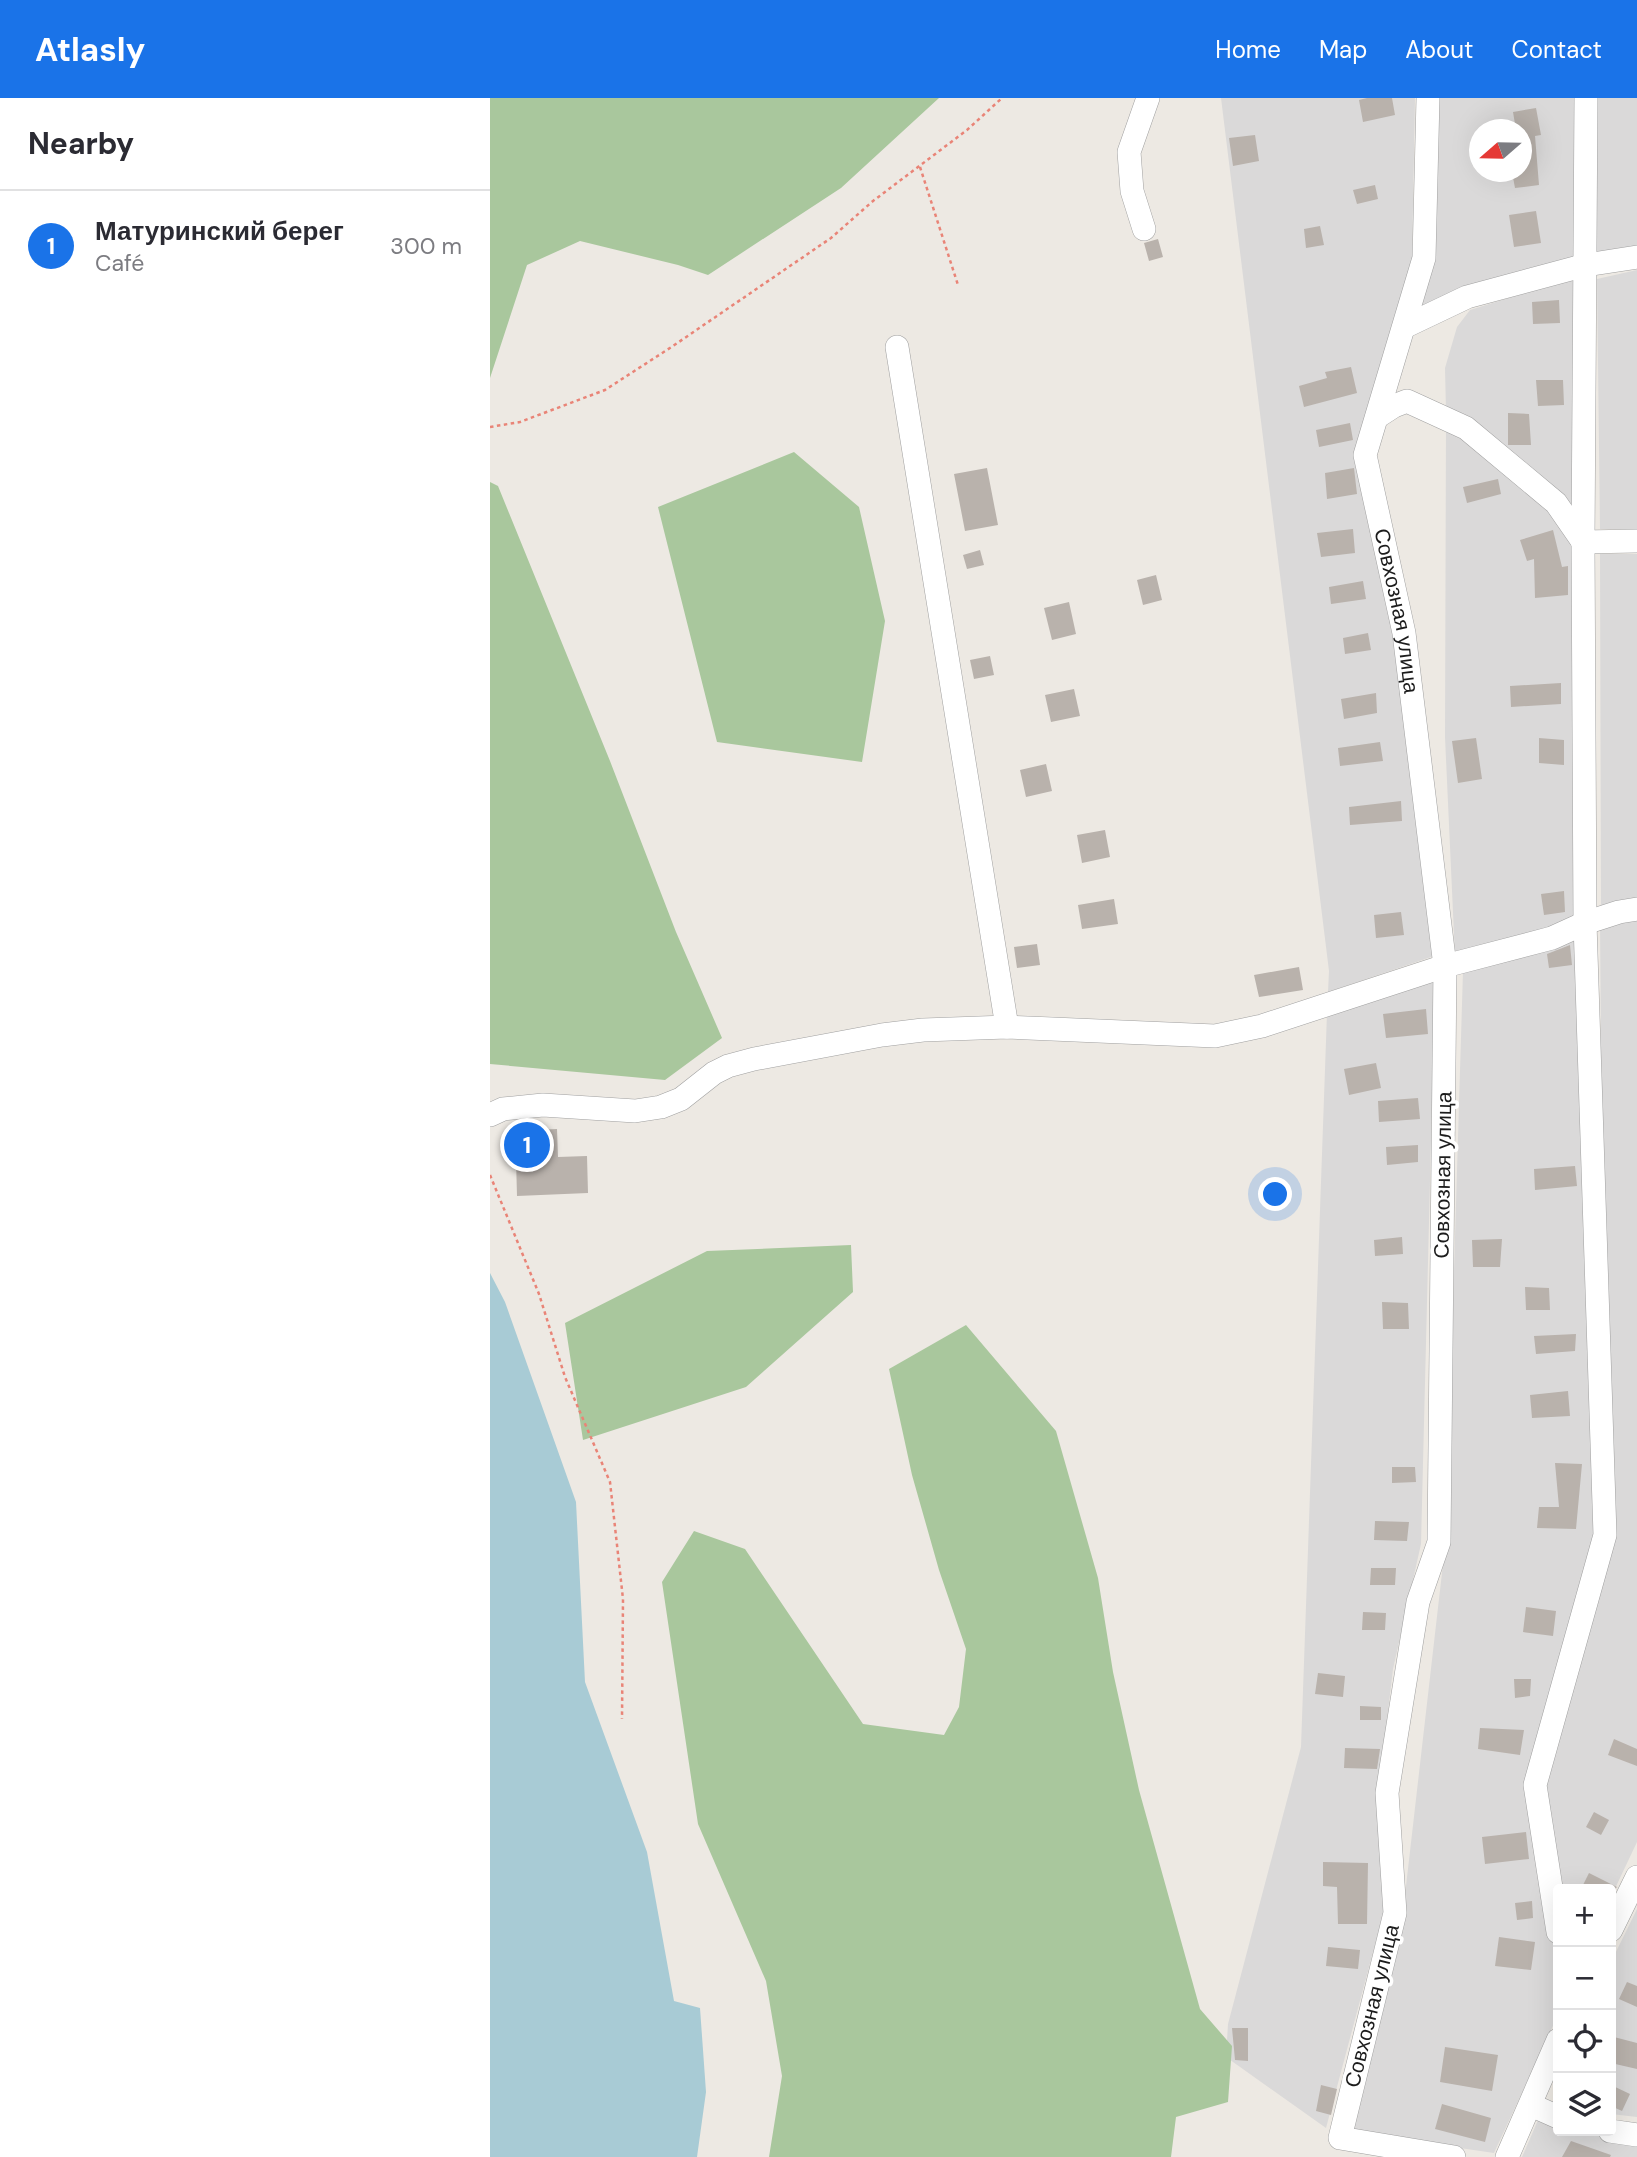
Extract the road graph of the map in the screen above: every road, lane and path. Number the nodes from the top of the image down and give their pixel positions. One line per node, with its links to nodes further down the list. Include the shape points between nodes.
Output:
1 (1002, 98): 5 (path)
2 (1148, 98): 6 (street, via 1129,152 1132,191)
3 (1428, 98): 10 (street, Совхозная улица, via 1424,258)
4 (1587, 98): 8 (street)
5 (920, 167): 9 (path); 13 (path, via 831,238 605,390 520,422)
6 (1144, 229)
7 (1637, 257): 8 (street)
8 (1586, 265): 10 (street, via 1467,297); 15 (street)
9 (958, 285)
10 (1404, 327): 12 (street, Совхозная улица)
11 (897, 347): 19 (street)
12 (1377, 417): 15 (street, via 1407,401 1466,428 1556,503); 18 (street, Совхозная улица, via 1365,455 1404,633)
13 (490, 427)
14 (1637, 541): 15 (street)
15 (1583, 542): 17 (street)
16 (1637, 909): 17 (street)
17 (1585, 923): 18 (street, via 1552,938); 24 (street, via 1605,1535 1535,1785)
18 (1445, 966): 19 (street, via 1262,1026 1215,1036); 31 (street, Совхозная улица, via 1439,1542 1418,1602 1387,1793 1395,1913 1340,2138)
19 (1007, 1027): 20 (street, via 882,1035 754,1059 714,1073 681,1099 661,1107 635,1111 543,1105)
20 (490, 1115)
21 (490, 1175): 22 (path, via 539,1294 565,1377 610,1482 624,1599)
22 (622, 1719)
23 (1637, 1877): 25 (street)
24 (1553, 1900)
25 (1616, 1920)
26 (1553, 2052): 27 (street)
27 (1531, 2105): 28 (street); 32 (street)
28 (1553, 2115)
29 (1616, 2132): 30 (street)
30 (1637, 2136)
31 (1454, 2157)
32 (1507, 2157)

